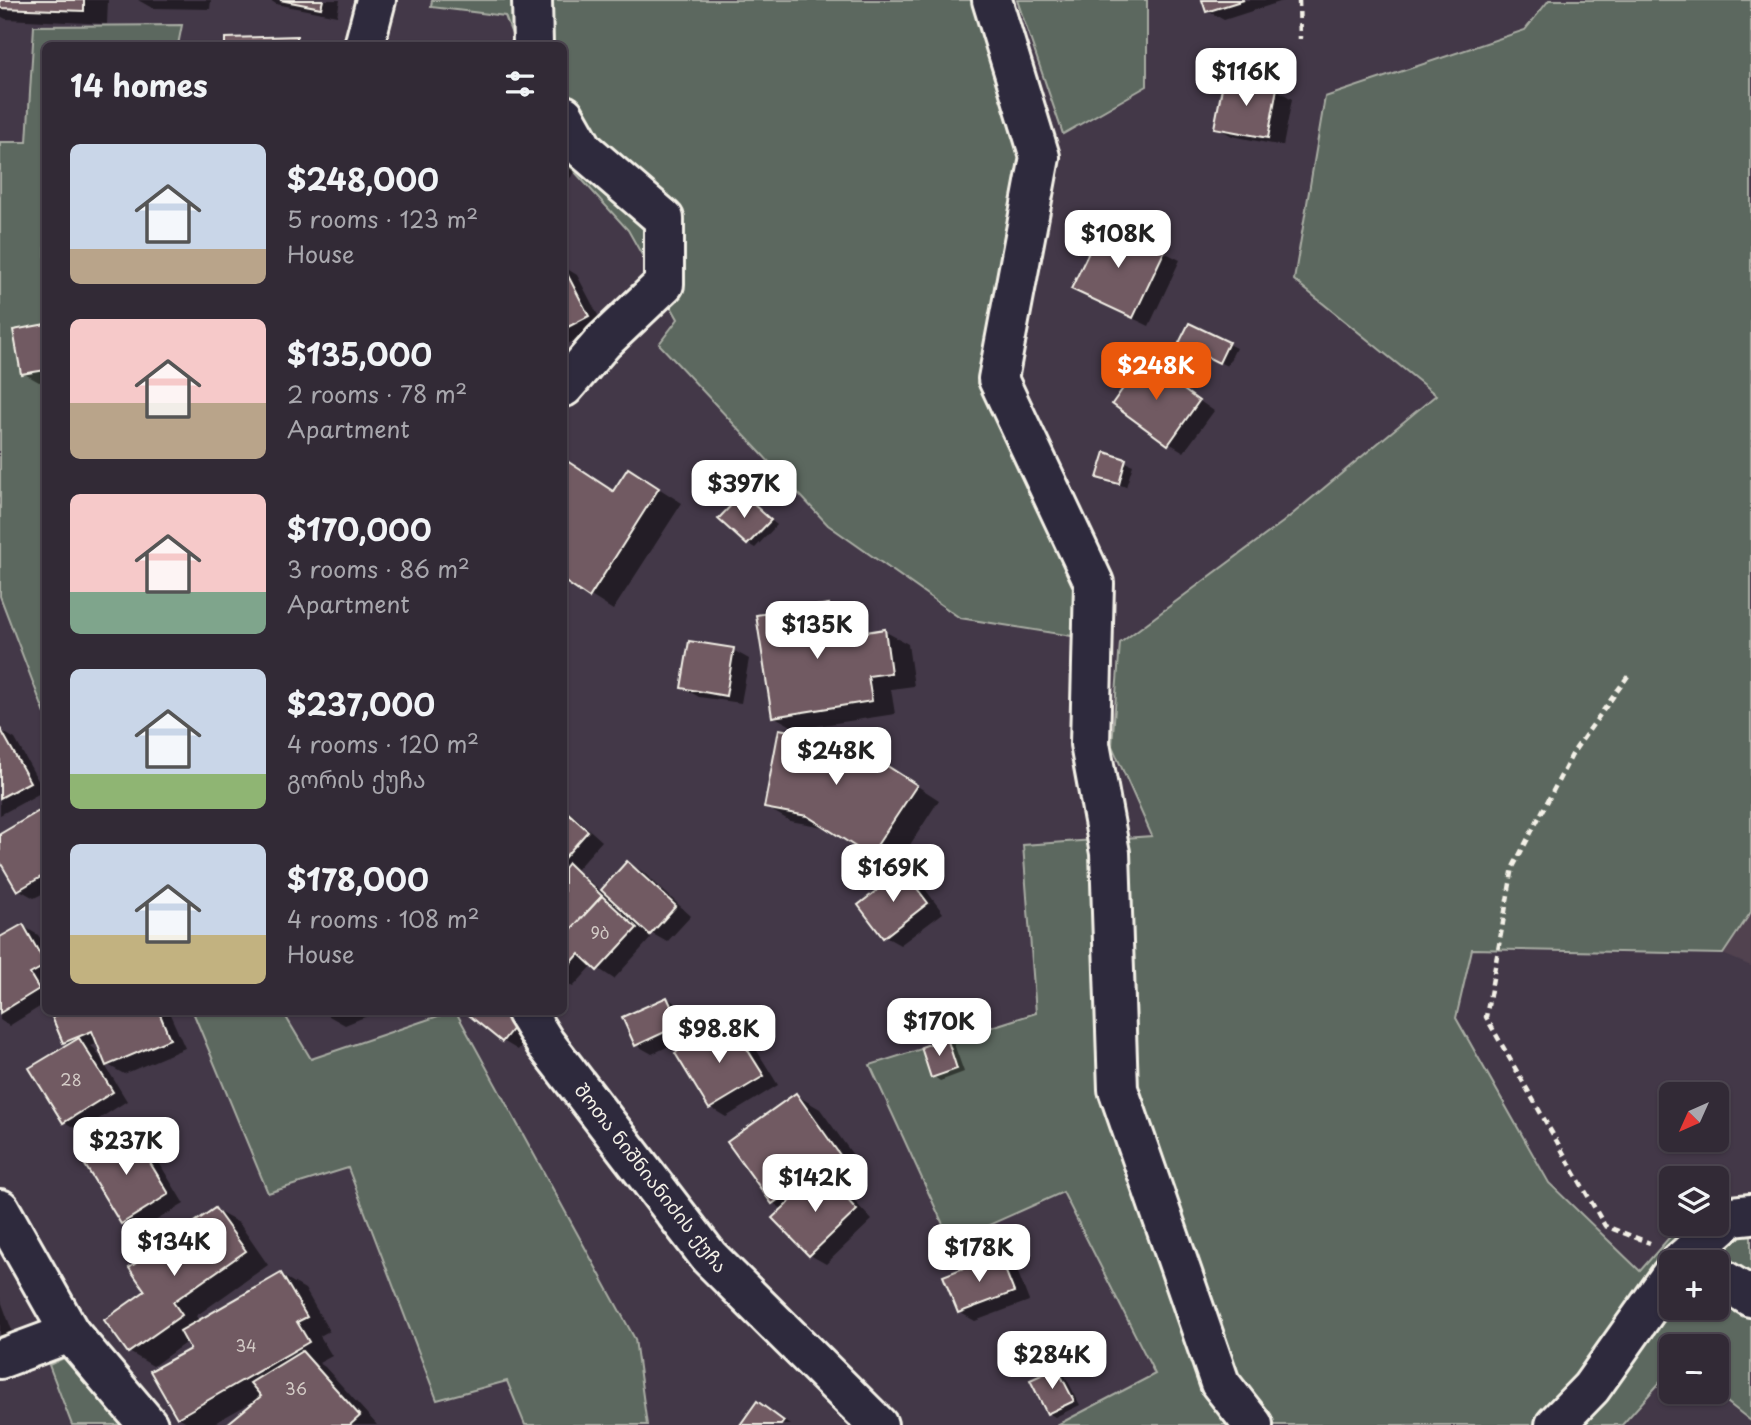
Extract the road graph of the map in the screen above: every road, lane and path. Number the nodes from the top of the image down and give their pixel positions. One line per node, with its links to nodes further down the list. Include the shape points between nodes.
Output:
1 (376, 0): 6 (street)
2 (532, 0): 7 (street)
3 (992, 0): 23 (street, via 1040,157 998,379 1094,583 1090,744 1110,853 1118,1089 1220,1383)
4 (1298, 0): 5 (path)
5 (1300, 40)
6 (365, 42)
7 (533, 42)
8 (567, 120): 9 (street, via 584,150 664,219 664,284)
9 (567, 384)
10 (1629, 676): 15 (path, via 1574,751 1513,867 1486,1017 1605,1226)
11 (528, 1015): 22 (street, შოთა ნიშნიანიძის ქუჩა, via 709,1257)
12 (0, 1209): 19 (street)
13 (1751, 1214): 14 (street, via 1732,1216)
14 (1697, 1250)
15 (1659, 1253)
16 (1729, 1283): 18 (street)
17 (1659, 1295): 24 (street, via 1591,1388)
18 (1751, 1297)
19 (70, 1333): 20 (street); 21 (street)
20 (0, 1359)
21 (148, 1425)
22 (878, 1425)
23 (1253, 1425)
24 (1555, 1425)

